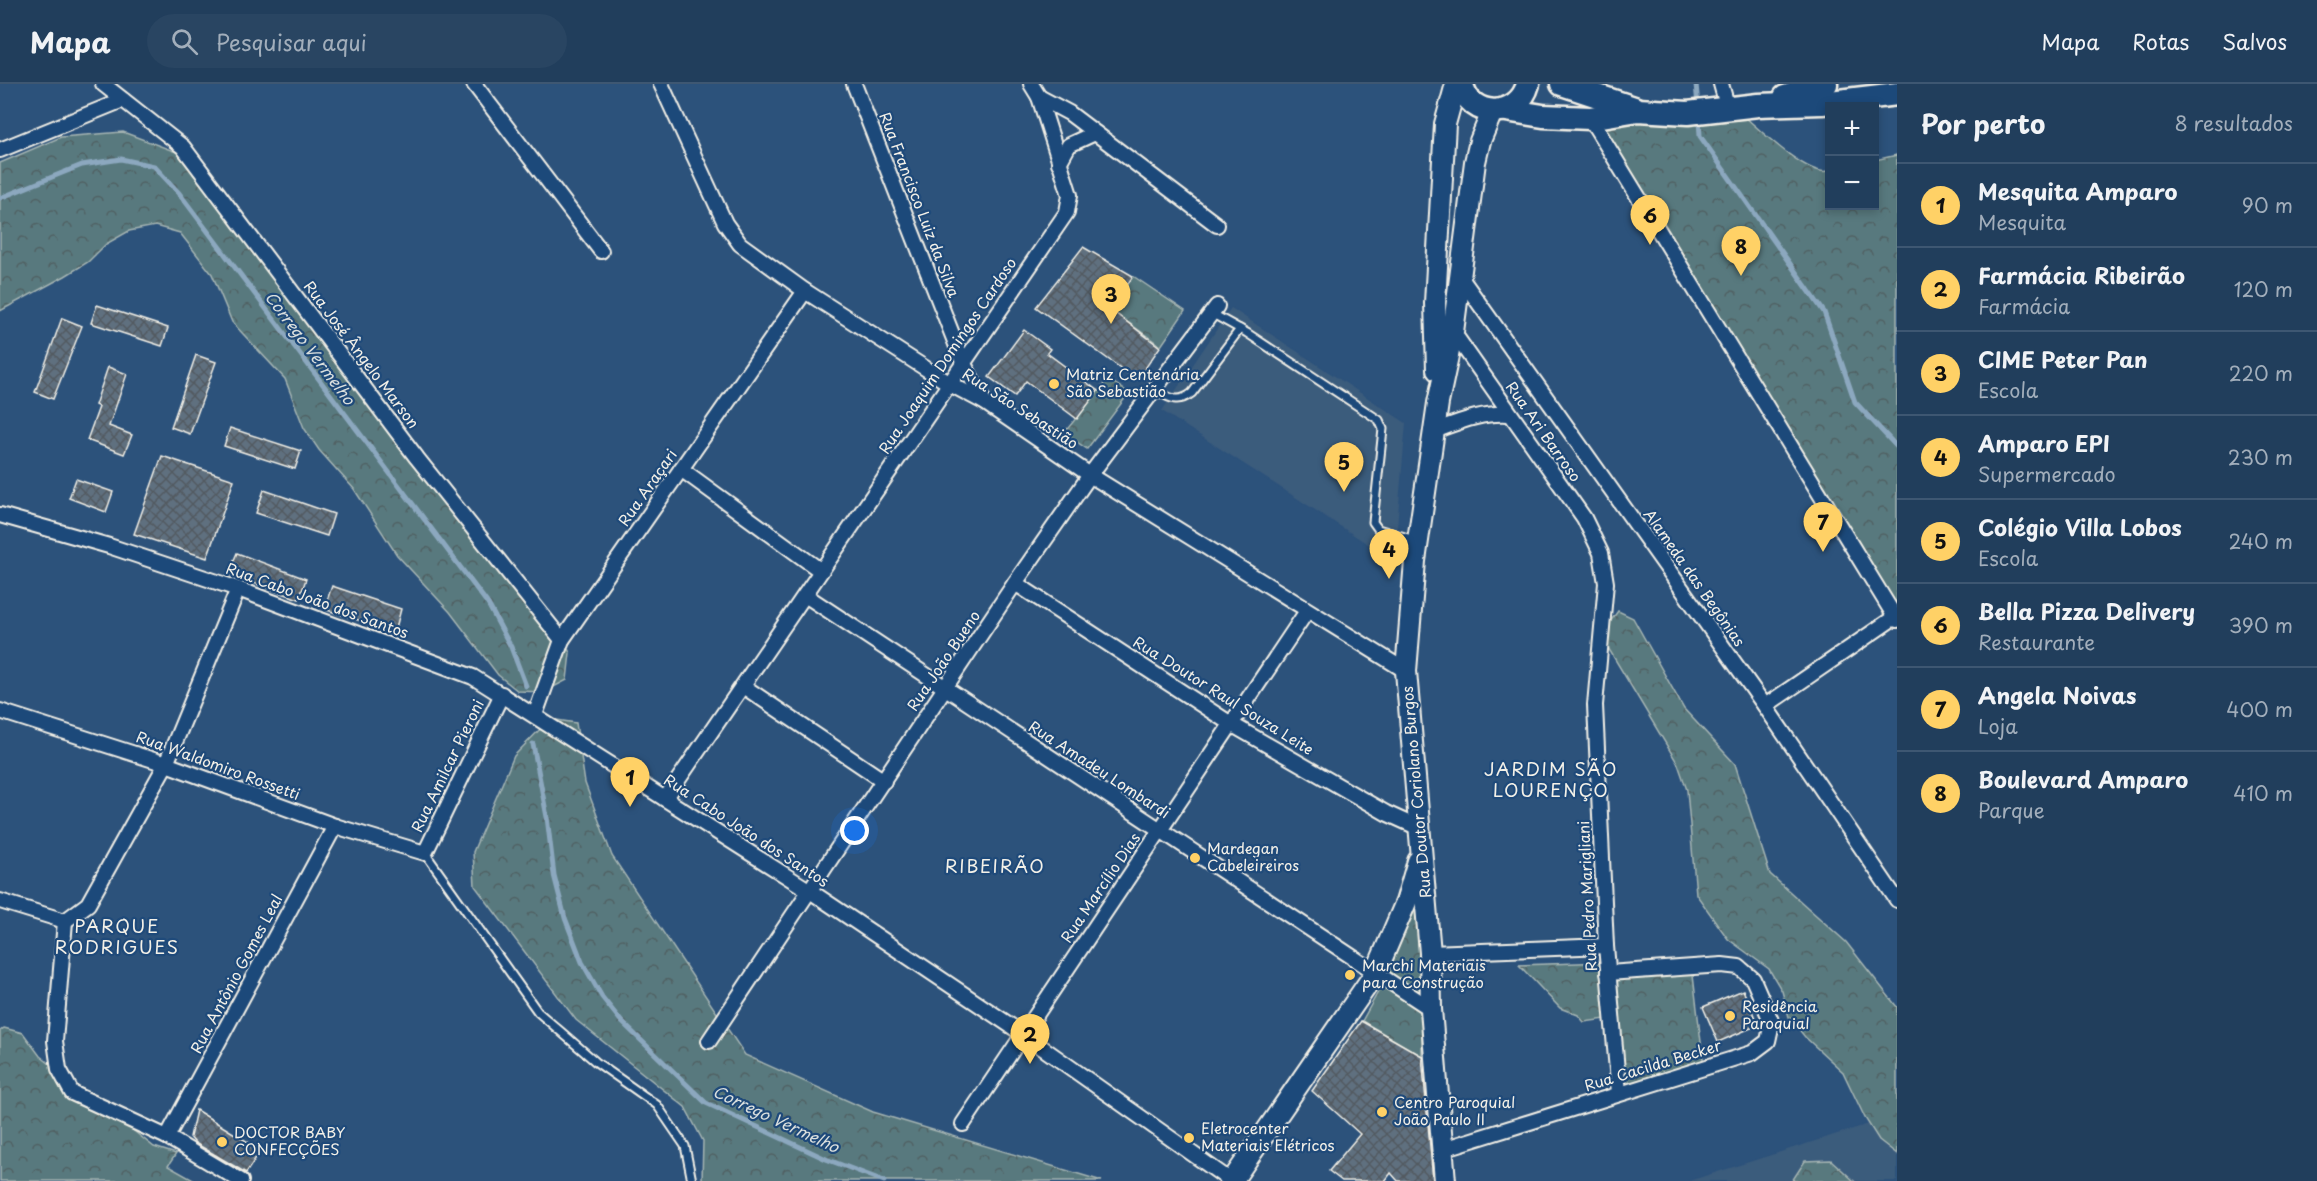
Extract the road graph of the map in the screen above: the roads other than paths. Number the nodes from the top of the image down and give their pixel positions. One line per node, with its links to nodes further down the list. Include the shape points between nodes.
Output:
1 (103, 84): 14 (street, Rua José Ângelo Marson)
2 (474, 84): 24 (street)
3 (661, 84): 26 (street, Rua São Sebastião, via 725,223 740,244)
4 (854, 84): 31 (street, Rua Francisco Luiz da Silva)
5 (1031, 84): 13 (street, Rua Joaquim Domingos Cardoso)
6 (1456, 84): 27 (street, via 1445,124)
7 (1461, 84): 18 (main road, via 1463,93 1475,106)
8 (1528, 84): 18 (main road, via 1522,97)
9 (1562, 84): 16 (main road, via 1607,96)
10 (1721, 84): 17 (street)
11 (1826, 84): 15 (main road)
12 (1897, 94): 15 (main road, via 1822,104)
13 (1039, 97): 20 (street); 22 (street, Rua Joaquim Domingos Cardoso)
14 (123, 100): 21 (street); 49 (street, Rua José Ângelo Marson, via 183,147 417,458)
15 (1758, 105): 17 (main road)
16 (1638, 110): 17 (main road); 19 (main road)
17 (1721, 110)
18 (1499, 111): 19 (main road); 25 (street, via 1480,141 1475,162)
19 (1590, 117): 48 (street)
20 (1095, 133): 22 (street, via 1069,145); 23 (street)
21 (0, 150)
22 (1059, 163): 31 (street, Rua Joaquim Domingos Cardoso, via 1070,195 1067,212)
23 (1217, 225)
24 (601, 250)
25 (1461, 278): 30 (street); 54 (street, Alameda das Begônias)
26 (805, 291): 32 (street, Rua São Sebastião); 38 (street, Rua Araçari)
27 (1435, 303): 30 (street); 35 (street)
28 (1214, 310): 29 (lane); 33 (street, Rua João Bueno)
29 (1240, 329): 33 (lane, via 1185,399 1174,400); 41 (lane, via 1379,420 1383,429 1373,522 1378,529)
30 (1453, 332): 35 (street); 36 (street, Rua Ari Barroso)
31 (963, 362): 32 (street, Rua Joaquim Domingos Cardoso); 34 (street, Rua Francisco Luiz da Silva)
32 (950, 384): 34 (street, Rua São Sebastião); 43 (street, Rua Joaquim Domingos Cardoso)
33 (1155, 390): 39 (street, Rua João Bueno)
34 (984, 402): 39 (street, Rua São Sebastião)
35 (1438, 403): 37 (street, Rua Doutor Coriolano Burgos)
36 (1509, 414): 37 (street, via 1473,417); 42 (street, Rua Ari Barroso, via 1584,518)
37 (1434, 431): 41 (street, Rua Doutor Coriolano Burgos)
38 (681, 469): 43 (street); 49 (street, Rua Araçari)
39 (1090, 475): 44 (street, Rua João Bueno); 47 (street, Rua São Sebastião)
40 (0, 515): 45 (street, Rua Cabo João dos Santos)
41 (1418, 541): 50 (street, Rua Doutor Coriolano Burgos)
42 (1601, 553): 70 (street, Rua Pedro Marigliani, via 1606,583 1594,705)
43 (821, 571): 46 (street, Rua Joaquim Domingos Cardoso)
44 (1015, 583): 52 (street, Rua João Bueno); 57 (street, Rua Doutor Raul Souza Leite)
45 (238, 589): 53 (street, Rua Cabo João dos Santos, via 473,677); 58 (street)
46 (805, 595): 51 (street, Rua Joaquim Domingos Cardoso); 52 (street, Rua Amadeu Lombardi)
47 (1307, 611): 50 (street, Rua São Sebastião); 57 (street, Rua Marcílio Dias)
48 (1896, 619): 54 (street)
49 (562, 640): 56 (street, Rua Araçari)
50 (1406, 671): 62 (street, Rua Doutor Coriolano Burgos)
51 (742, 686): 59 (street); 60 (street, Rua Joaquim Domingos Cardoso)
52 (946, 688): 59 (street, Rua João Bueno); 63 (street, Rua Amadeu Lombardi)
53 (502, 694): 56 (street, Rua Cabo João dos Santos); 65 (street, Rua Amilcar Pieroni)
54 (1765, 706): 67 (street, Alameda das Begônias)
55 (0, 711): 58 (street, Rua Waldomiro Rossetti)
56 (535, 714): 60 (street, Rua Cabo João dos Santos)
57 (1231, 724): 62 (street, Rua Doutor Raul Souza Leite); 63 (street, Rua Marcílio Dias)
58 (166, 764): 61 (street, Rua Waldomiro Rossetti); 69 (street, via 88,904)
59 (884, 781): 66 (street, Rua João Bueno)
60 (665, 799): 66 (street, Rua Cabo João dos Santos)
61 (335, 826): 65 (street, Rua Waldomiro Rossetti); 79 (street, Rua Antônio Gomes Leal)
62 (1419, 828): 64 (street, Rua Doutor Coriolano Burgos)
63 (1160, 830): 72 (street, Rua Amadeu Lombardi); 75 (street, Rua Marcílio Dias)
64 (1422, 850): 71 (street, Rua Doutor Coriolano Burgos); 72 (street, via 1406,902)
65 (425, 853): 82 (lane, via 538,1012 596,1062 657,1105 685,1146)
66 (810, 891): 75 (street, Rua Cabo João dos Santos); 76 (street, Rua João Bueno)
67 (1897, 900)
68 (0, 901): 69 (street)
69 (65, 921): 79 (street, via 55,1041 59,1069 72,1092)
70 (1606, 946): 71 (street); 73 (street, Rua Pedro Marigliani)
71 (1430, 953): 74 (street, Rua Doutor Coriolano Burgos)
72 (1376, 972): 74 (street, Rua Amadeu Lombardi); 83 (street)
73 (1608, 973): 77 (street, Rua Pedro Marigliani); 77 (street, Rua Cacilda Becker, via 1739,967 1753,979 1772,1023 1768,1041 1752,1053)
74 (1431, 1009): 80 (street, Rua Doutor Coriolano Burgos)
75 (1023, 1034): 78 (street, Rua Marcílio Dias); 83 (street, Rua Cabo João dos Santos)
76 (709, 1041)
77 (1619, 1093): 80 (street, Rua Cacilda Becker)
78 (963, 1124)
79 (167, 1137): 81 (street)
80 (1443, 1149): 84 (street, Rua Doutor Coriolano Burgos)
81 (241, 1181)
82 (692, 1181)
83 (1232, 1181)
84 (1444, 1181)

